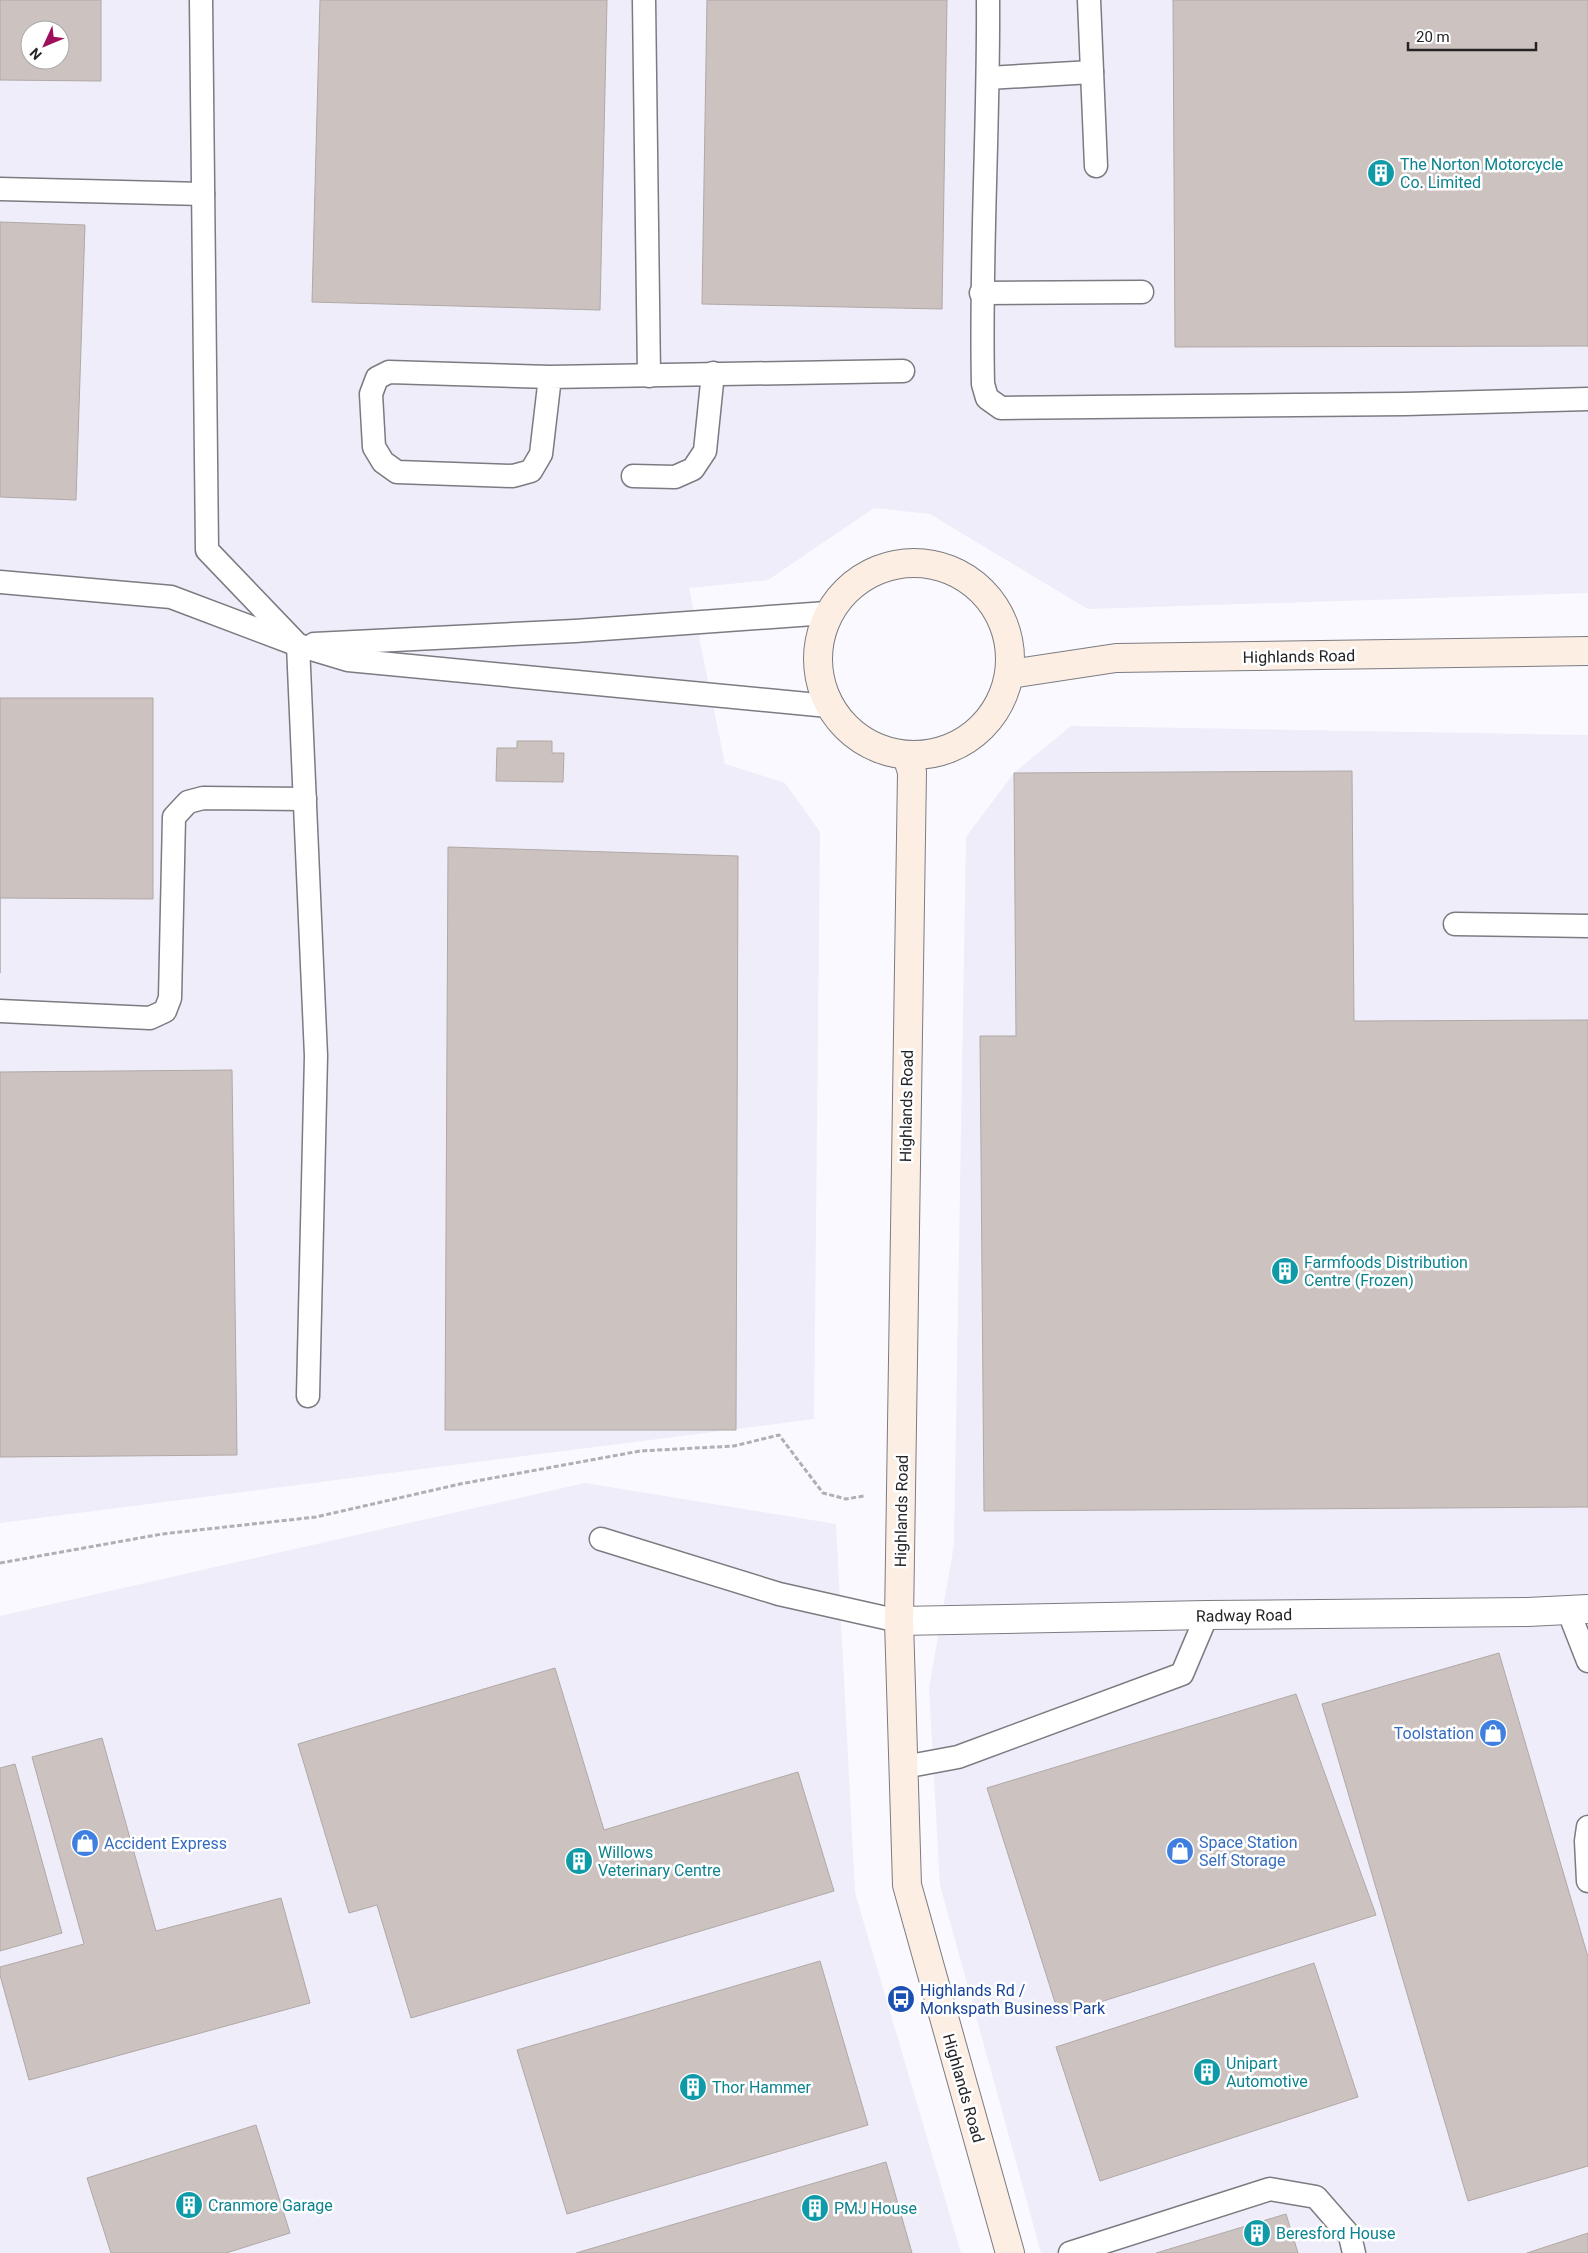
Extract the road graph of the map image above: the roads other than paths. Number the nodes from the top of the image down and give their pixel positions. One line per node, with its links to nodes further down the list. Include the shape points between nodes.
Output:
1 (201, 0): 9 (lane)
2 (644, 0): 14 (lane)
3 (988, 0): 6 (lane)
4 (1089, 0): 5 (lane)
5 (1092, 72): 6 (lane); 7 (lane)
6 (988, 78): 11 (lane)
7 (1096, 166)
8 (0, 189): 9 (lane)
9 (203, 194): 20 (lane, via 206,550)
10 (1142, 292): 11 (lane)
11 (981, 293): 16 (lane, via 983,384 988,398 1001,408)
12 (903, 371): 13 (lane)
13 (713, 373): 14 (lane); 17 (lane, via 705,451 693,469 675,477)
14 (649, 376): 15 (lane)
15 (550, 377): 15 (lane, via 541,454 531,471 513,476 397,472 383,462 374,447 371,394 377,378 389,372)
16 (1588, 399)
17 (633, 476)
18 (0, 582): 20 (lane, via 171,597)
19 (827, 613): 20 (lane, via 576,631); 22 (street, via 857,580 899,562 944,566 983,590 1006,628); 23 (street, via 816,660)
20 (298, 645): 23 (lane, via 348,660); 25 (lane)
21 (1588, 652): 22 (street, Highlands Road, via 1116,658)
22 (1010, 674): 24 (street, via 999,708 975,735 943,752)
23 (828, 706): 24 (street, via 861,741)
24 (907, 756): 33 (street, Highlands Road, via 912,772)
25 (304, 799): 28 (lane, via 203,798 188,802 174,817 170,998 165,1012 150,1018); 29 (lane, via 316,1056)
26 (1455, 924): 27 (lane)
27 (1588, 926)
28 (0, 1011)
29 (308, 1396)
30 (601, 1539): 33 (lane, via 778,1594)
31 (1578, 1609): 32 (street, Radway Road); 34 (lane)
32 (1207, 1615): 33 (street, Radway Road); 35 (lane, via 1182,1674 958,1758)
33 (899, 1621): 35 (street, Highlands Road)
34 (1588, 1660)
35 (904, 1767): 38 (street, Highlands Road, via 907,1885)
36 (1588, 1827): 37 (lane)
37 (1588, 1880)
38 (1010, 2253)
39 (1070, 2253): 40 (lane, via 1270,2189 1316,2197 1350,2236)
40 (1354, 2253)

